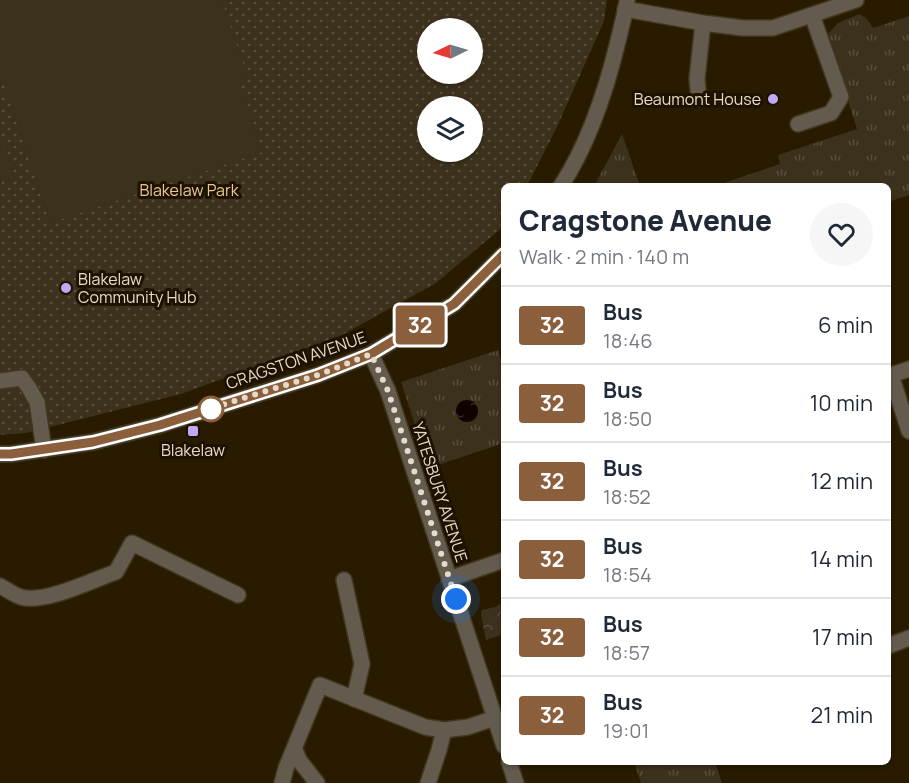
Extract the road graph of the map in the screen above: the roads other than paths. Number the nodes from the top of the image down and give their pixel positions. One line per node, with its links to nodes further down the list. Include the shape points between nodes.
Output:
1 (856, 0): 3 (street)
2 (626, 5): 4 (street); 7 (street, via 595,118)
3 (812, 15): 4 (street, via 773,28); 6 (street, via 841,97 831,113)
4 (704, 23): 5 (street, via 697,79)
5 (699, 99)
6 (798, 124)
7 (563, 183)
8 (501, 257): 9 (street, CRAGSTON AVENUE, via 454,304)
9 (371, 354): 15 (street, CRAGSTON AVENUE, via 318,375 160,425); 18 (street, YATESBURY AVENUE, via 388,391)
10 (909, 369): 11 (street)
11 (891, 376)
12 (891, 379): 14 (street)
13 (0, 381): 15 (street, via 22,378 29,388 37,402)
14 (909, 431)
15 (44, 450): 16 (street, CRAGSTON AVENUE)
16 (0, 454)
17 (501, 561): 18 (street)
18 (449, 579): 25 (street, YATESBURY AVENUE)
19 (344, 580): 24 (street, via 362,660)
20 (0, 586): 21 (street, via 21,597 50,596 116,572 132,543)
21 (238, 596)
22 (909, 638): 23 (street)
23 (891, 645)
24 (354, 699): 26 (street, via 418,724); 28 (street, via 320,685)
25 (495, 718): 26 (street, via 468,728); 27 (street, YATESBURY AVENUE)
26 (444, 729): 32 (street)
27 (501, 737)
28 (294, 750): 30 (street); 31 (street)
29 (510, 765): 33 (street)
30 (282, 783)
31 (317, 783)
32 (428, 783)
33 (516, 783)

